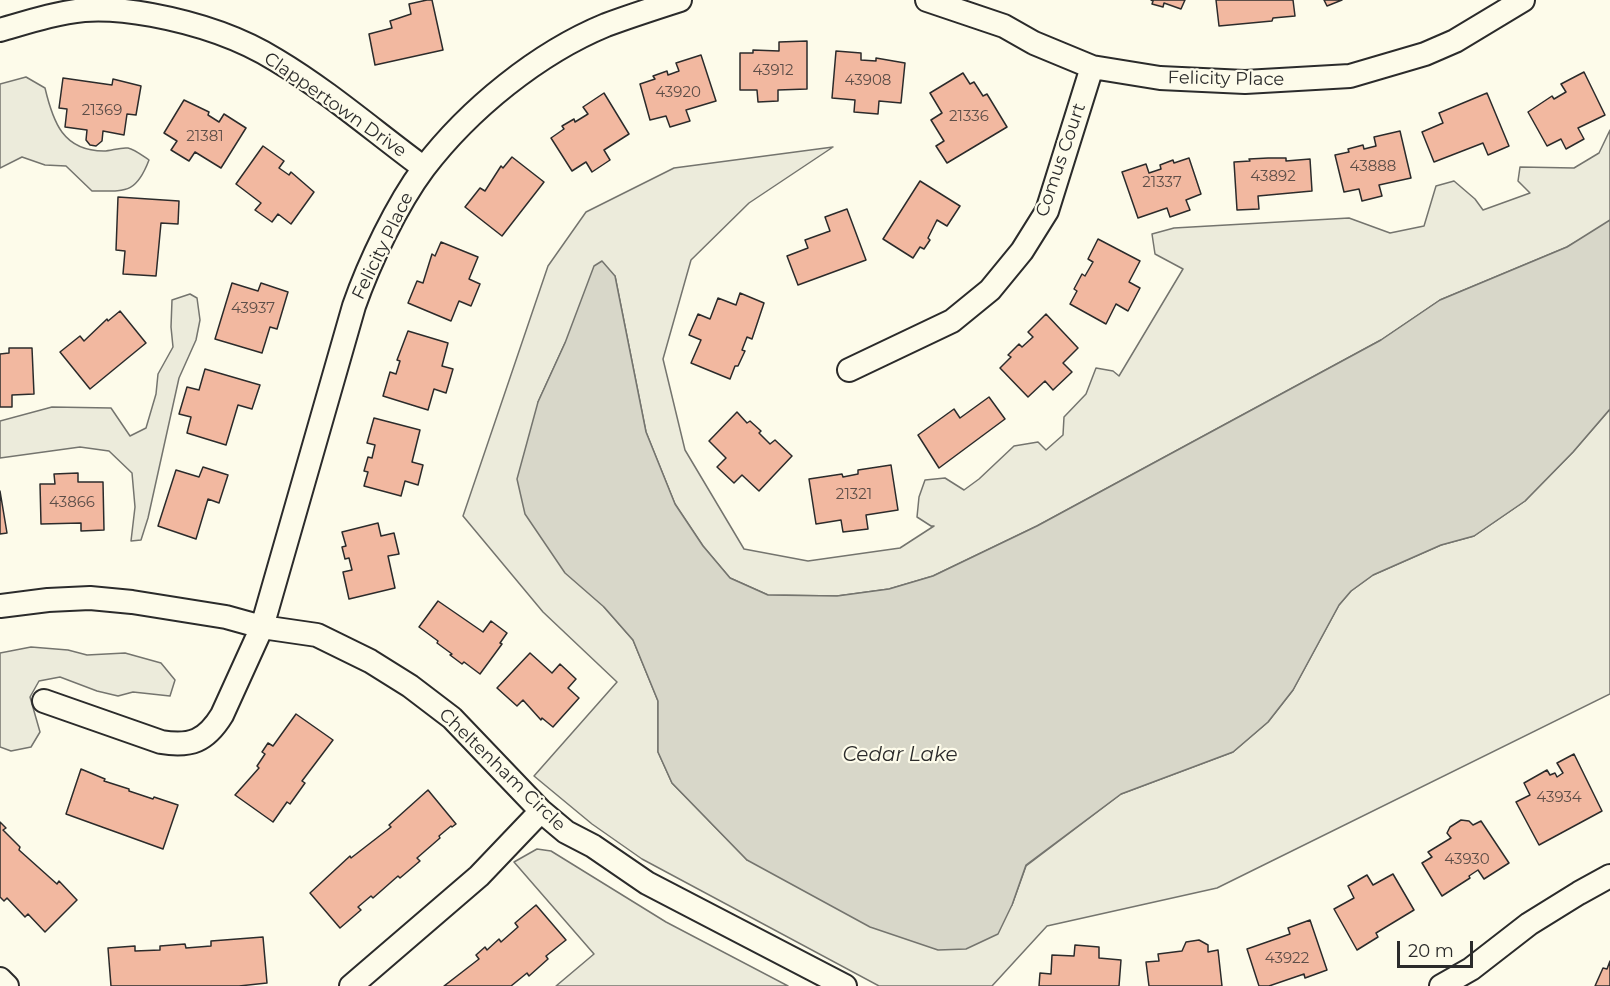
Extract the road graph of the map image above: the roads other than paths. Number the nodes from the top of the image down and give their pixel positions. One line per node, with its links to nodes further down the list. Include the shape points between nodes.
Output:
1 (680, 0): 6 (street, Felicity Place, via 605,26 524,73 474,112)
2 (927, 0): 5 (street, Felicity Place, via 1004,26)
3 (1523, 0): 5 (street, Felicity Place, via 1455,41 1350,76 1187,81)
4 (0, 30): 6 (street, Clappertown Drive, via 45,16 85,10 119,9 188,22 275,59)
5 (1092, 67): 7 (street, Comus Court, via 1047,211 1022,251 990,290 952,321)
6 (424, 168): 9 (street, Felicity Place, via 370,266 354,306)
7 (849, 370)
8 (0, 606): 9 (street, Cheltenham Circle, via 90,598 226,617)
9 (262, 627): 10 (street, Felicity Place, via 222,715 208,735 199,740 187,744 161,742); 11 (street, Cheltenham Circle, via 317,635 410,686 453,718)
10 (44, 701)
11 (541, 811): 16 (street, via 479,876); 17 (street, Cheltenham Circle, via 566,832 647,883)
12 (1610, 876): 13 (street, via 1529,924)
13 (1477, 977): 18 (street)
14 (0, 979): 15 (street)
15 (8, 986)
16 (351, 986)
17 (845, 986)
18 (1441, 986)

